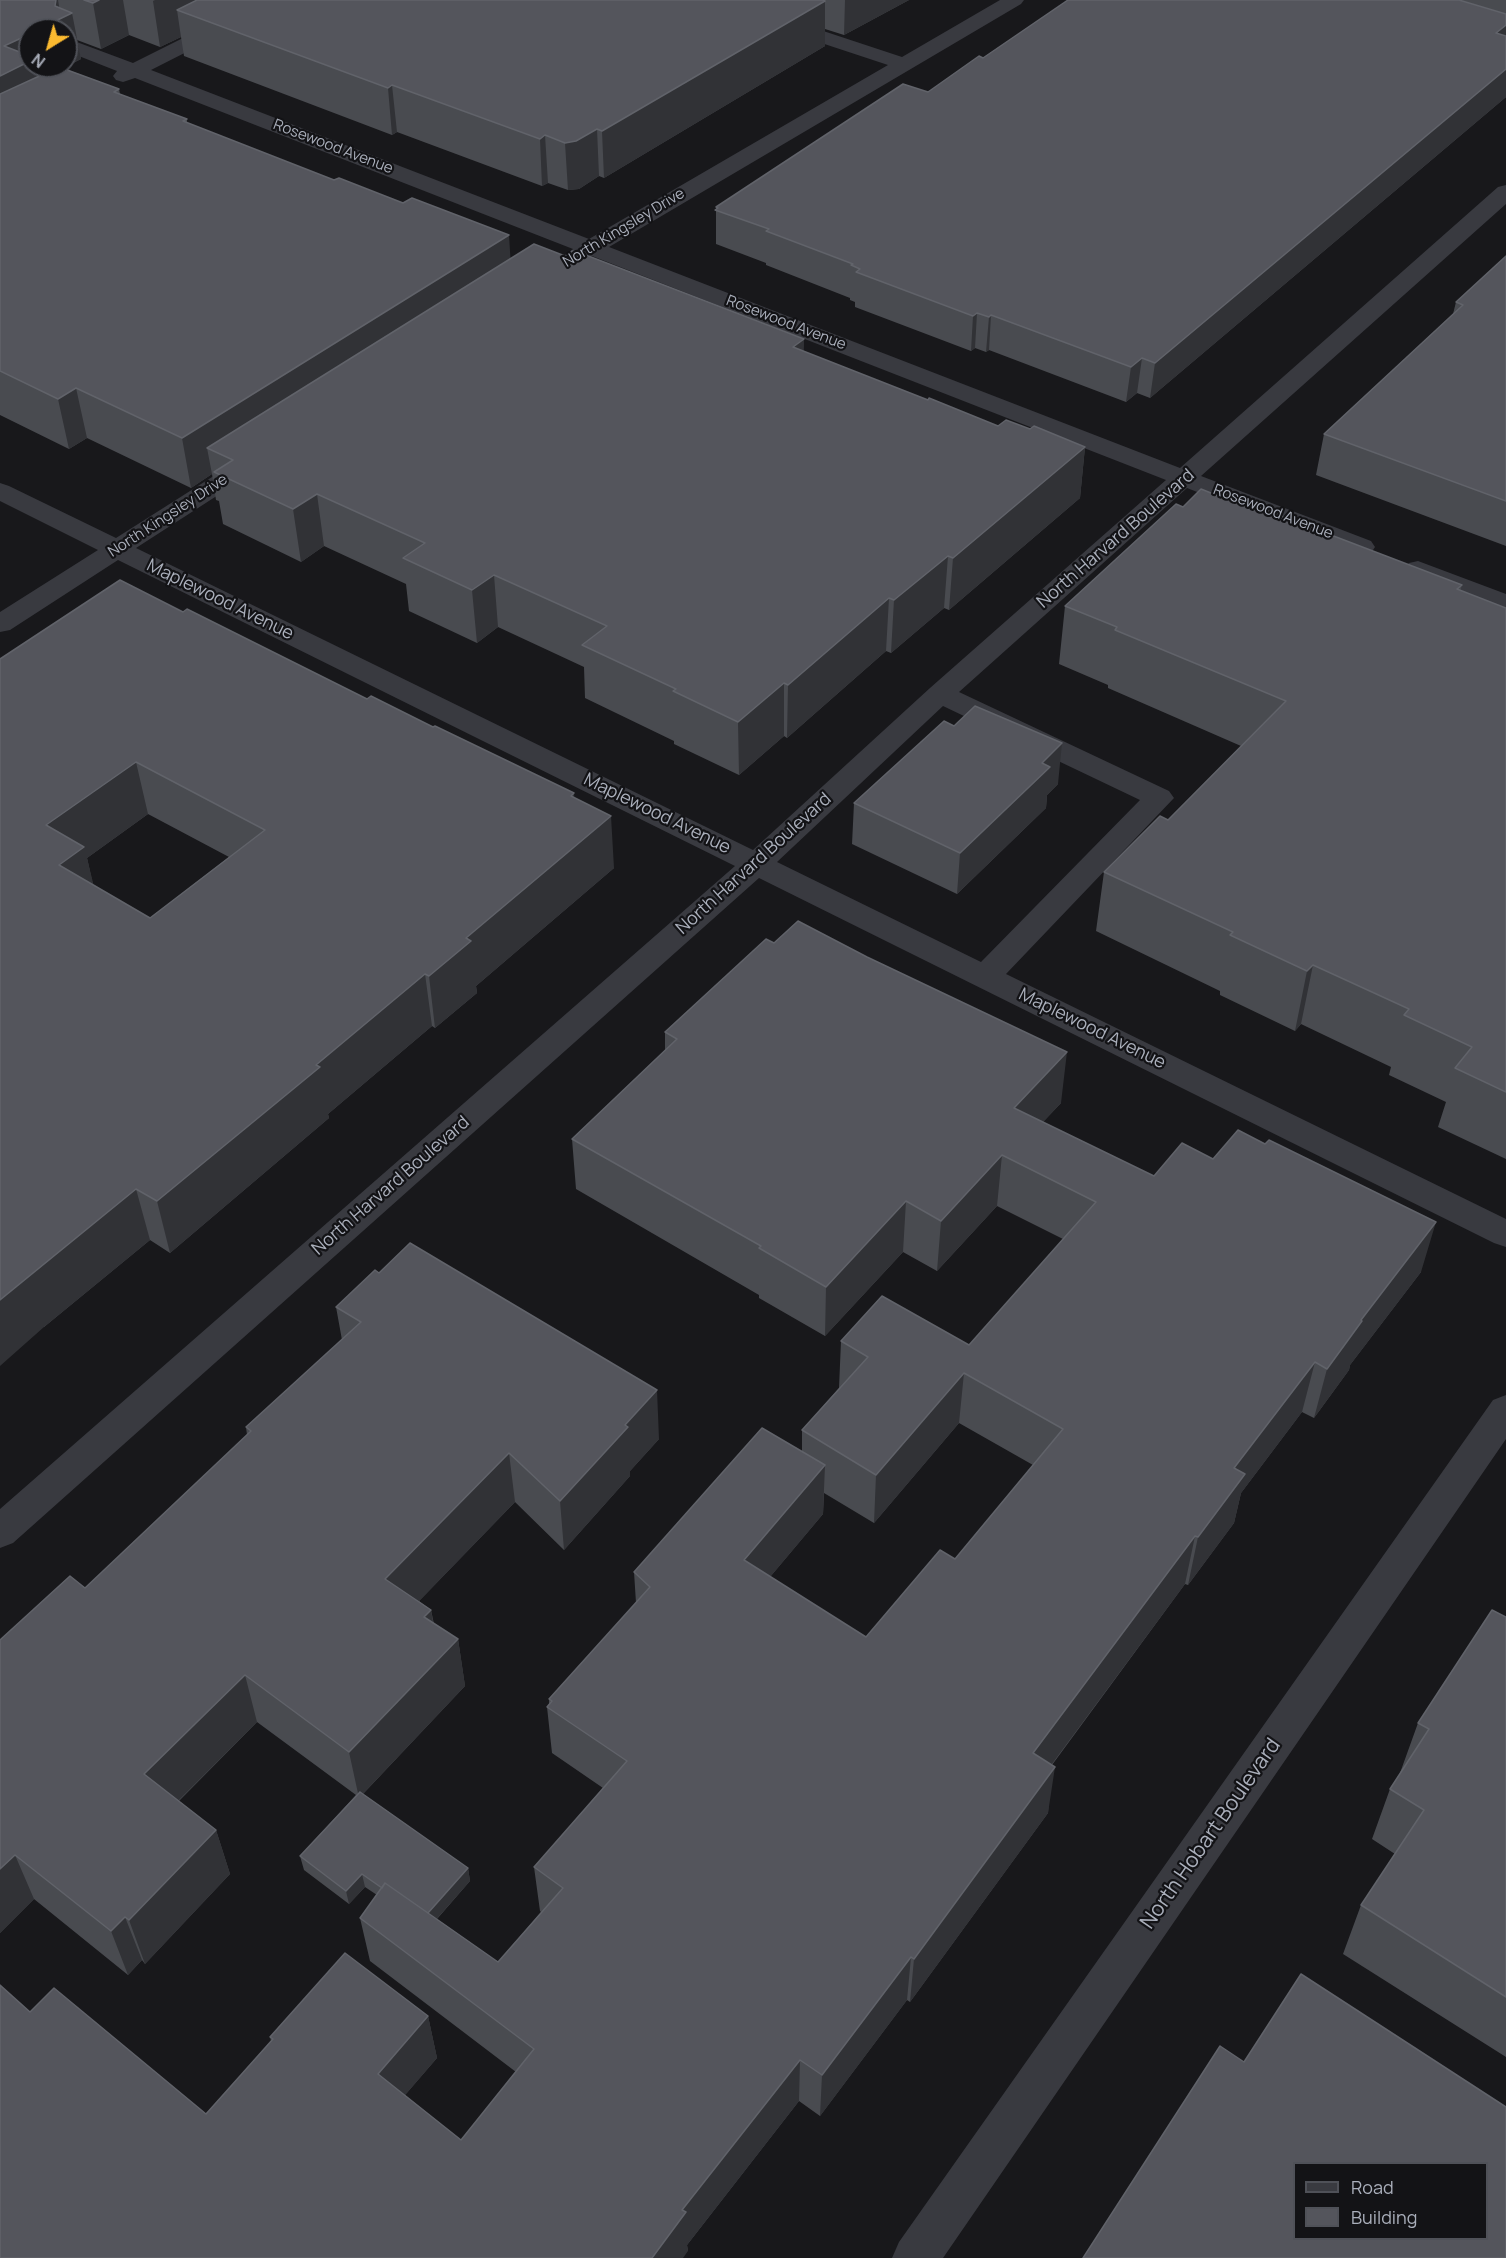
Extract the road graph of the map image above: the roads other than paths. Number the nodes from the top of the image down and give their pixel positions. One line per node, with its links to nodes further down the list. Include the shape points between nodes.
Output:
1 (274, 0): 6 (street)
2 (1014, 0): 5 (street, North Kingsley Drive)
3 (761, 17): 5 (street)
4 (78, 49): 6 (street, Rosewood Avenue)
5 (904, 64): 9 (street, North Kingsley Drive)
6 (134, 70): 7 (street); 9 (street, Rosewood Avenue)
7 (102, 86)
8 (1506, 192): 12 (street, North Harvard Boulevard)
9 (590, 247): 10 (street, North Kingsley Drive); 12 (street, Rosewood Avenue)
10 (559, 266)
11 (267, 453): 14 (street, North Kingsley Drive)
12 (1185, 478): 15 (street, Rosewood Avenue); 17 (street, North Harvard Boulevard)
13 (0, 491): 14 (street, Maplewood Avenue)
14 (116, 549): 16 (street, North Kingsley Drive); 18 (street, Maplewood Avenue)
15 (1506, 603)
16 (0, 624)
17 (940, 694): 18 (street, North Harvard Boulevard); 19 (street, via 1159,798)
18 (757, 863): 19 (street, Maplewood Avenue); 22 (street, North Harvard Boulevard)
19 (985, 976): 20 (street, Maplewood Avenue)
20 (1506, 1234)
21 (1506, 1410): 23 (street, North Hobart Boulevard)
22 (0, 1532)
23 (915, 2258)

